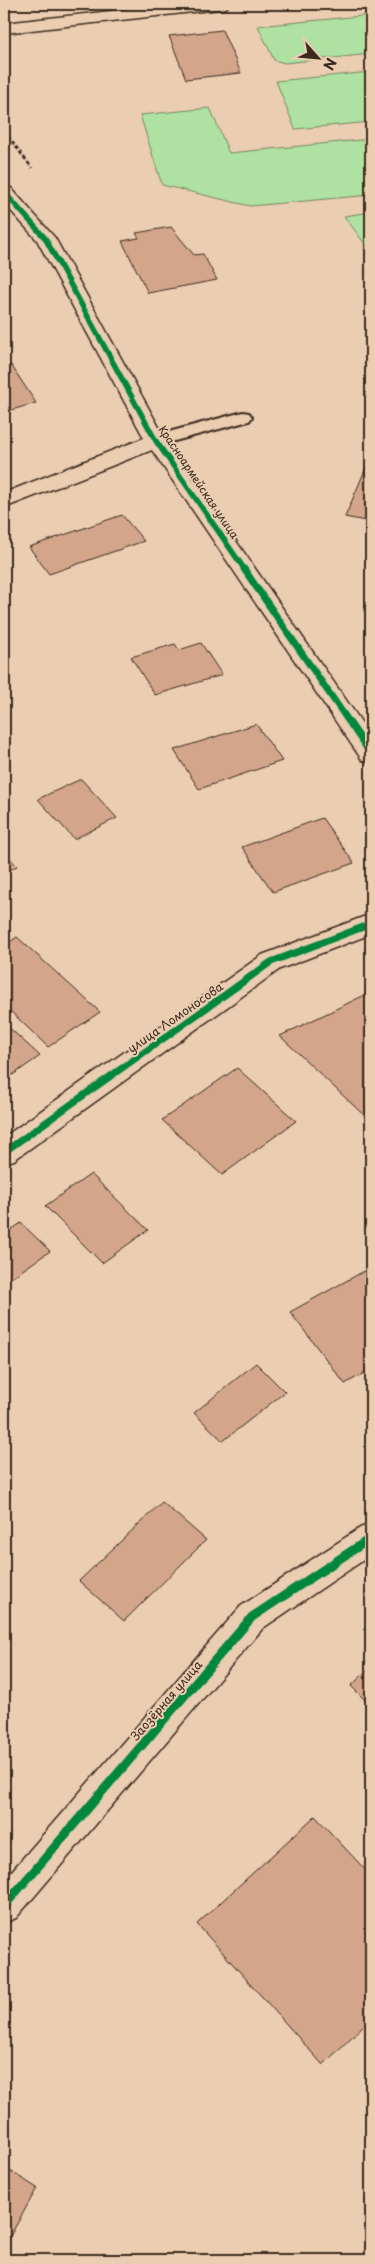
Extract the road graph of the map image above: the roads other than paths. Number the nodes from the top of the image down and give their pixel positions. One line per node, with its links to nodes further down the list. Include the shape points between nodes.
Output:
1 (220, 4): 2 (street)
2 (4, 28)
3 (4, 192): 5 (street, Красноармейская улица, via 45,238)
4 (243, 417): 5 (lane)
5 (156, 441): 6 (street); 7 (street, Красноармейская улица)
6 (4, 501)
7 (371, 754)
8 (371, 924): 9 (street, улица Ломоносова, via 271,962)
9 (4, 1152)
10 (371, 1538): 11 (street, Заозёрная улица, via 252,1617)
11 (4, 1906)

